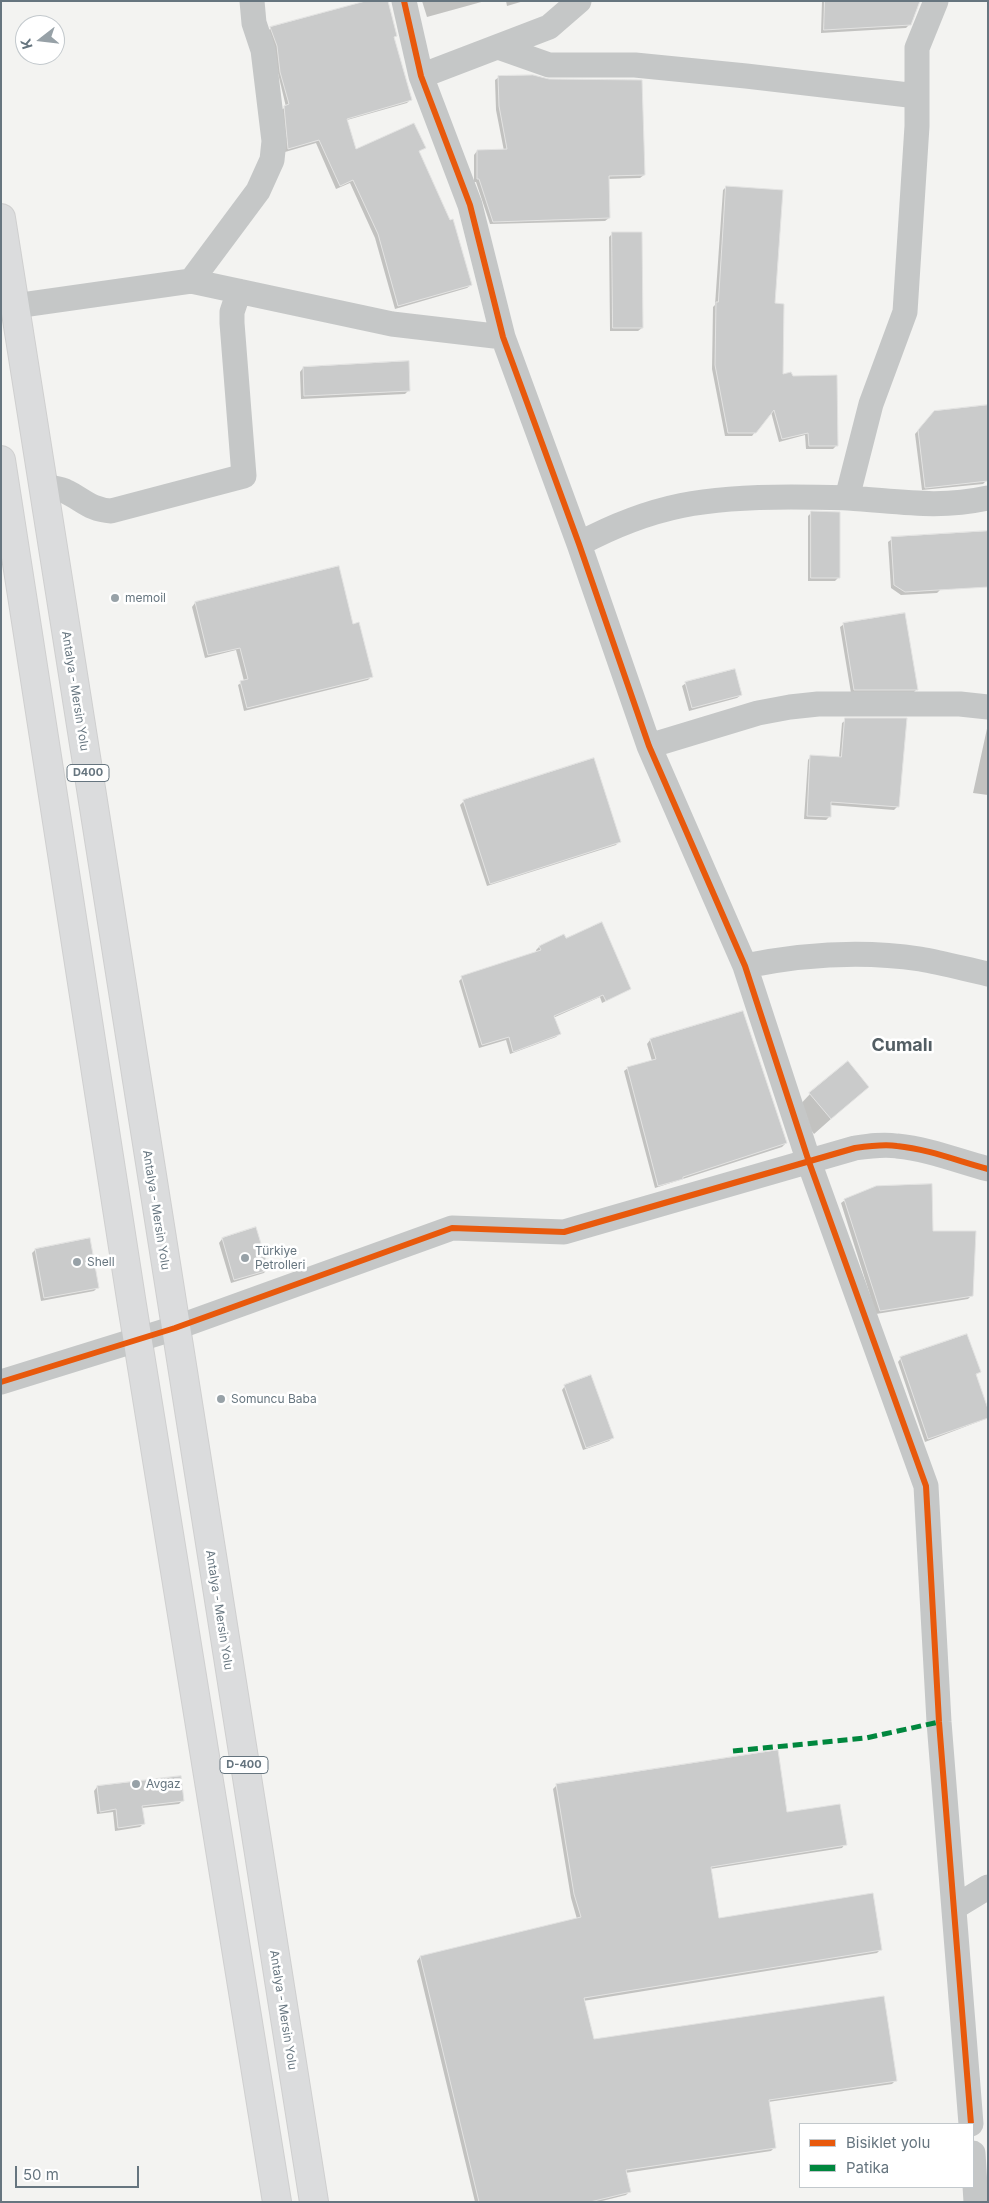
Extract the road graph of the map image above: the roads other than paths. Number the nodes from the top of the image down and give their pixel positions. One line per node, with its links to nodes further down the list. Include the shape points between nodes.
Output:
1 (252, 1): 9 (street, via 254,23 263,50 274,141 272,160 258,191)
2 (404, 1): 6 (street)
3 (579, 1): 5 (street, via 548,27)
4 (936, 1): 7 (street, via 917,48)
5 (498, 47): 6 (street); 7 (street, via 549,65 635,65)
6 (420, 76): 12 (street, via 470,205)
7 (917, 96): 15 (street, via 905,312 872,404)
8 (1, 218): 11 (highway, Antalya - Mersin Yolu / D400)
9 (191, 281): 10 (street); 11 (street)
10 (239, 291): 12 (street, via 392,324); 14 (street, via 232,323 244,476 111,511 89,507 67,491)
11 (15, 306): 14 (highway, Antalya - Mersin Yolu / D400)
12 (504, 337): 17 (street)
13 (1, 460): 25 (highway, D400)
14 (44, 486): 24 (highway, Antalya - Mersin Yolu / D400)
15 (847, 498): 16 (street, via 939,505); 17 (street, via 713,499 628,520)
16 (988, 498)
17 (579, 544): 19 (street)
18 (988, 707): 19 (street, via 960,704 818,704 790,707 758,713)
19 (649, 746): 20 (street)
20 (745, 966): 21 (street, via 781,959 850,953 922,959); 22 (street)
21 (988, 974)
22 (809, 1162): 23 (street, via 854,1148 897,1146); 24 (street, via 564,1232 452,1228); 28 (street, via 926,1486 939,1722)
23 (988, 1169)
24 (174, 1328): 25 (street); 32 (highway, Antalya - Mersin Yolu / D-400)
25 (138, 1339): 26 (street); 31 (highway, D400)
26 (1, 1382)
27 (988, 1887): 28 (street)
28 (954, 1907): 29 (street)
29 (971, 2123)
30 (974, 2169): 33 (street)
31 (277, 2202)
32 (314, 2202)
33 (976, 2202)

